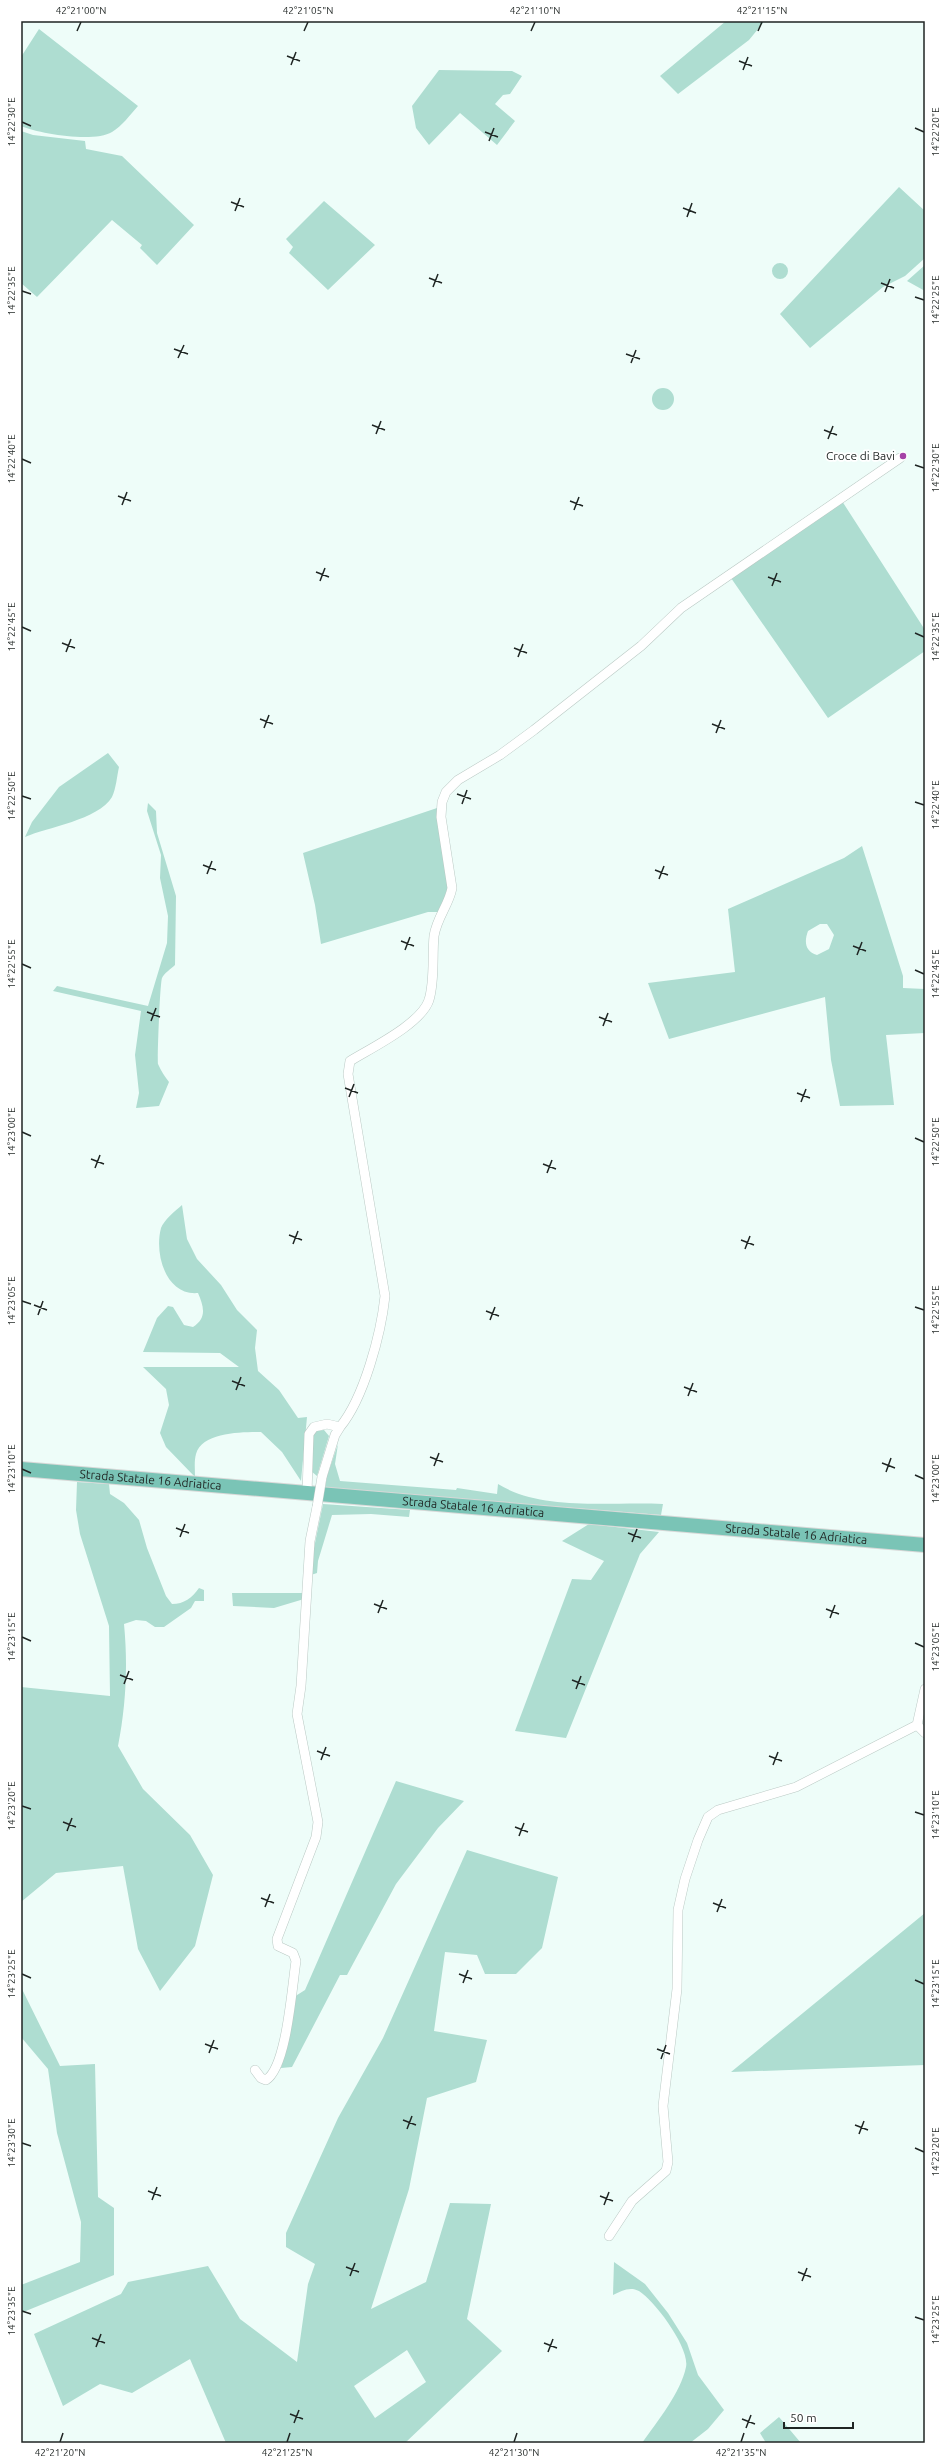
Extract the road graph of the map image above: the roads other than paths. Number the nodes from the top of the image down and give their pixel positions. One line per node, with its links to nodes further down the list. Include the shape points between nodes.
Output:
1 (900, 458): 2 (street, via 681,608 641,646 534,730 500,755 458,780 446,792 441,817 452,888 451,897 439,914 434,935 429,1001 415,1020 350,1061 348,1074 385,1296 382,1321 362,1383 354,1406)
2 (340, 1427): 4 (street, via 327,1424 314,1427 309,1434); 9 (street, bridge, via 334,1435 322,1477 310,1541 297,1714 318,1822 316,1837 277,1939 278,1946 293,1953 296,1961 284,2043 271,2077 266,2080 261,2078)
3 (21, 1469): 4 (main road, Strada Statale 16 Adriatica)
4 (303, 1493): 5 (main road, Strada Statale 16 Adriatica)
5 (925, 1545)
6 (925, 1689): 7 (street)
7 (918, 1725): 8 (street); 10 (street, via 796,1787 718,1810 708,1817 685,1879 678,1910 677,1989 663,2106 668,2162 666,2171 632,2201)
8 (925, 1733)
9 (256, 2070)
10 (609, 2236)

